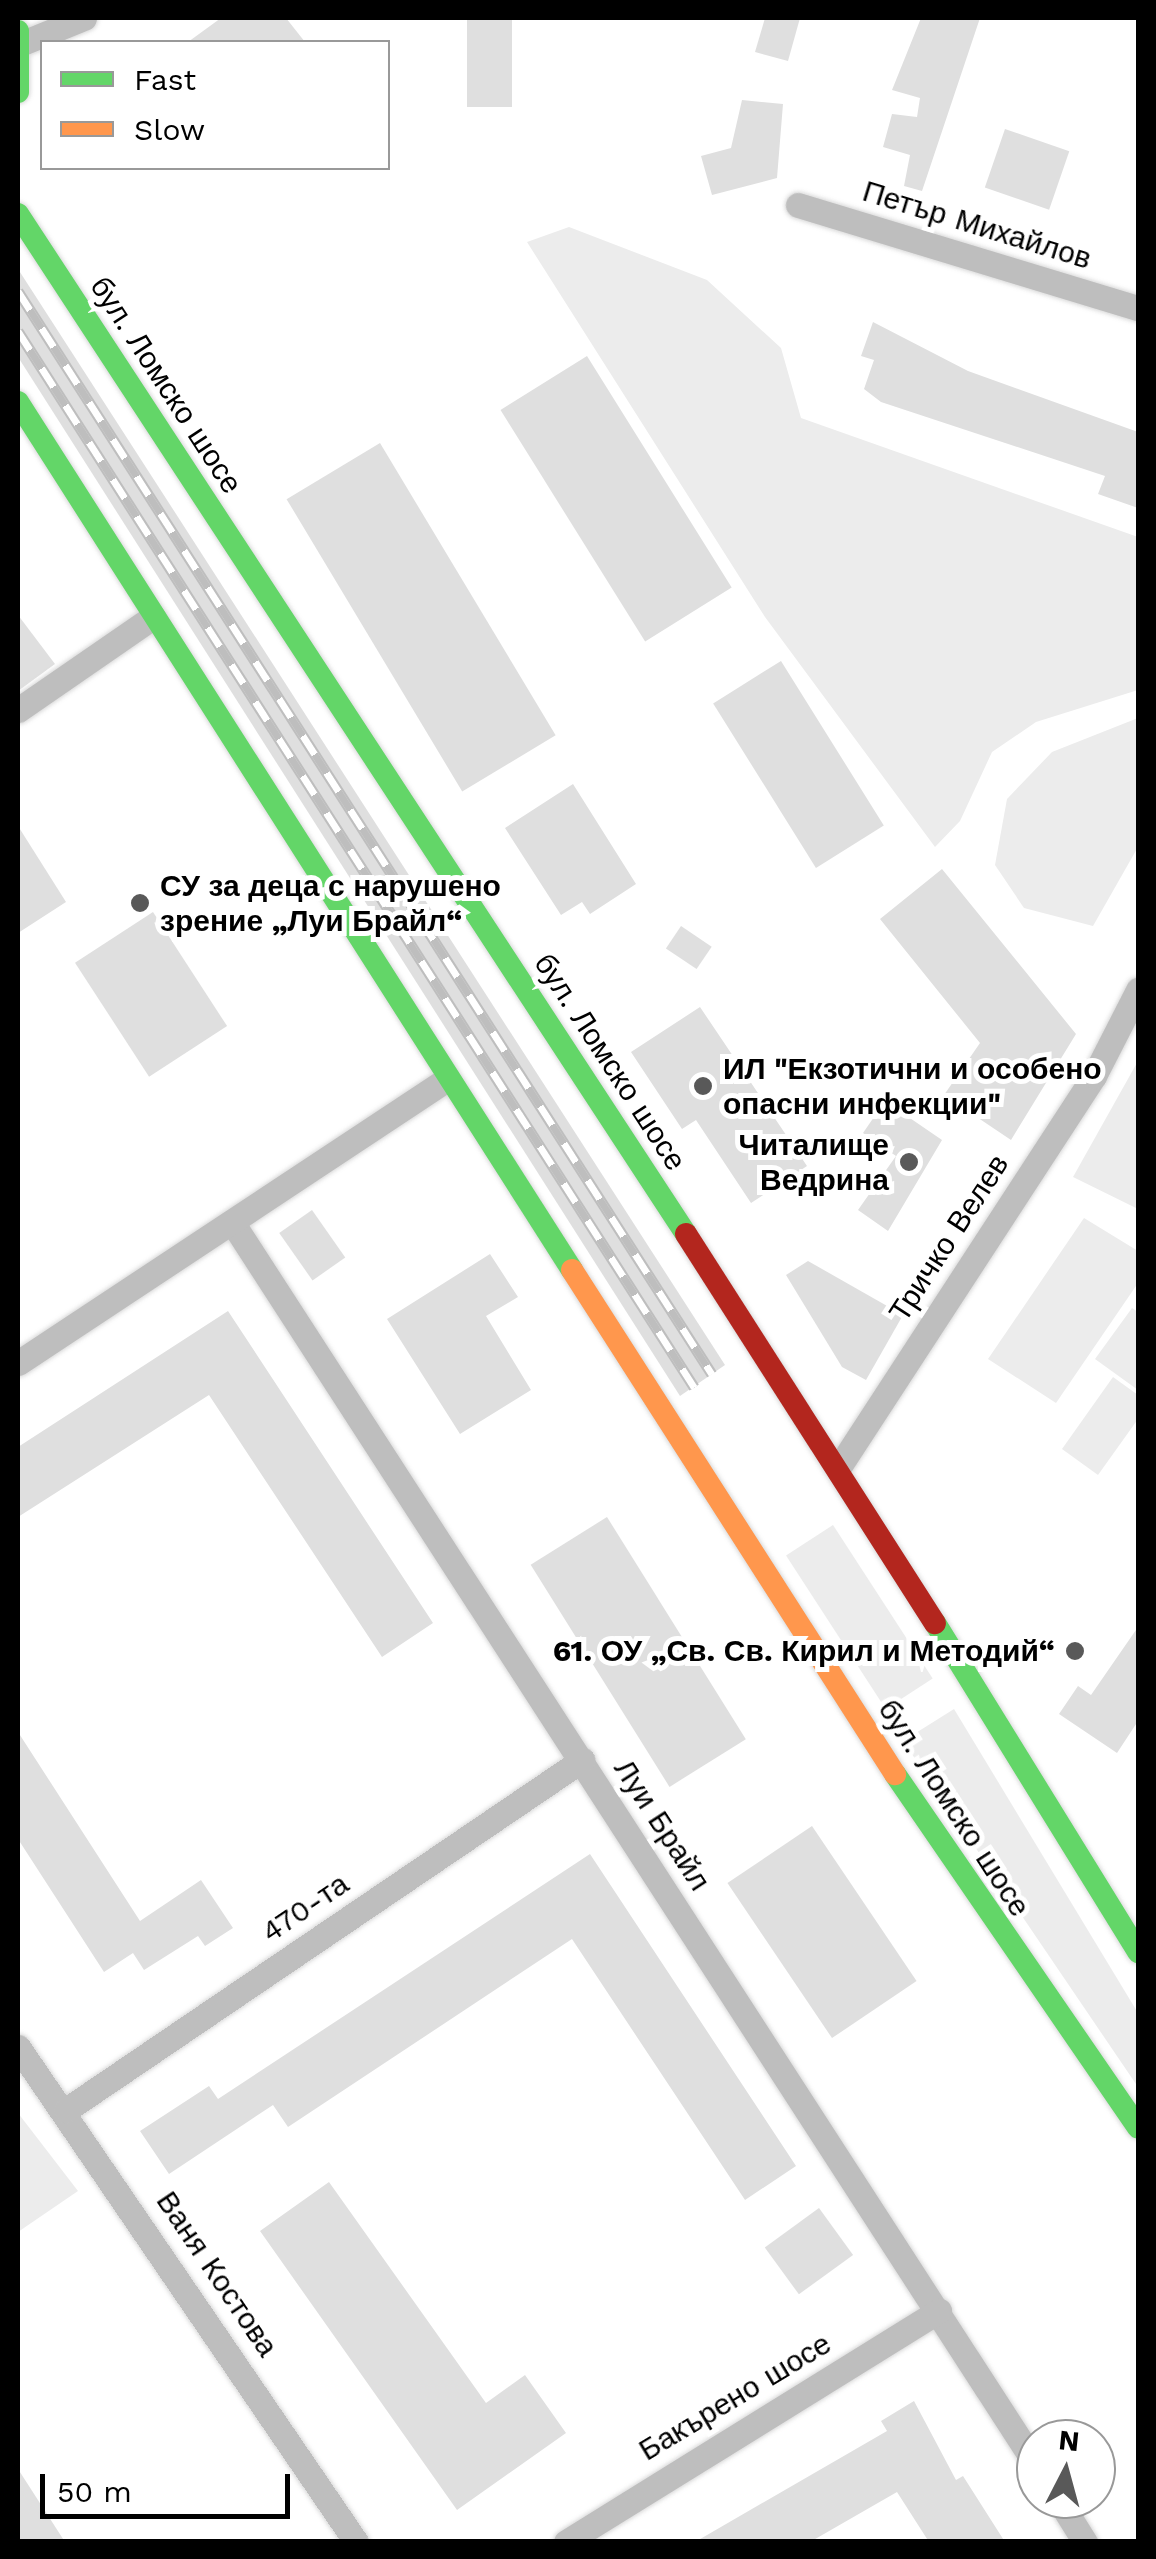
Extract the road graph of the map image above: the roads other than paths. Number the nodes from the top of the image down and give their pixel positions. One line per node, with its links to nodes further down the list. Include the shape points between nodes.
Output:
1 (84, 18): 2 (street)
2 (19, 38): 3 (main road)
3 (18, 92)
4 (798, 205): 6 (street, Петър Михайлов)
5 (18, 214): 14 (main road, бул. Ломско шосе)
6 (1138, 308)
7 (18, 402): 8 (main road, бул. Ломско шосе)
8 (154, 616): 9 (street); 11 (main road, бул. Ломско шосе)
9 (18, 710)
10 (1138, 990): 14 (street, Тричко Велев, via 1094,1076)
11 (447, 1079): 12 (street); 19 (main road, бул. Ломско шосе, via 876,1746)
12 (232, 1222): 13 (street); 15 (street, Луи Брайл)
13 (18, 1363)
14 (839, 1467): 16 (main road, бул. Ломско шосе)
15 (582, 1760): 18 (street, 470-та); 20 (street, Луи Брайл)
16 (1138, 1952)
17 (18, 2047): 18 (street, Ваня Костова)
18 (66, 2110): 23 (street, Ваня Костова)
19 (1138, 2128)
20 (939, 2311): 21 (street, Луи Брайл); 24 (street, Бакърено шосе)
21 (1016, 2432)
22 (1071, 2519): 25 (street)
23 (356, 2542)
24 (566, 2542)
25 (1085, 2542)

